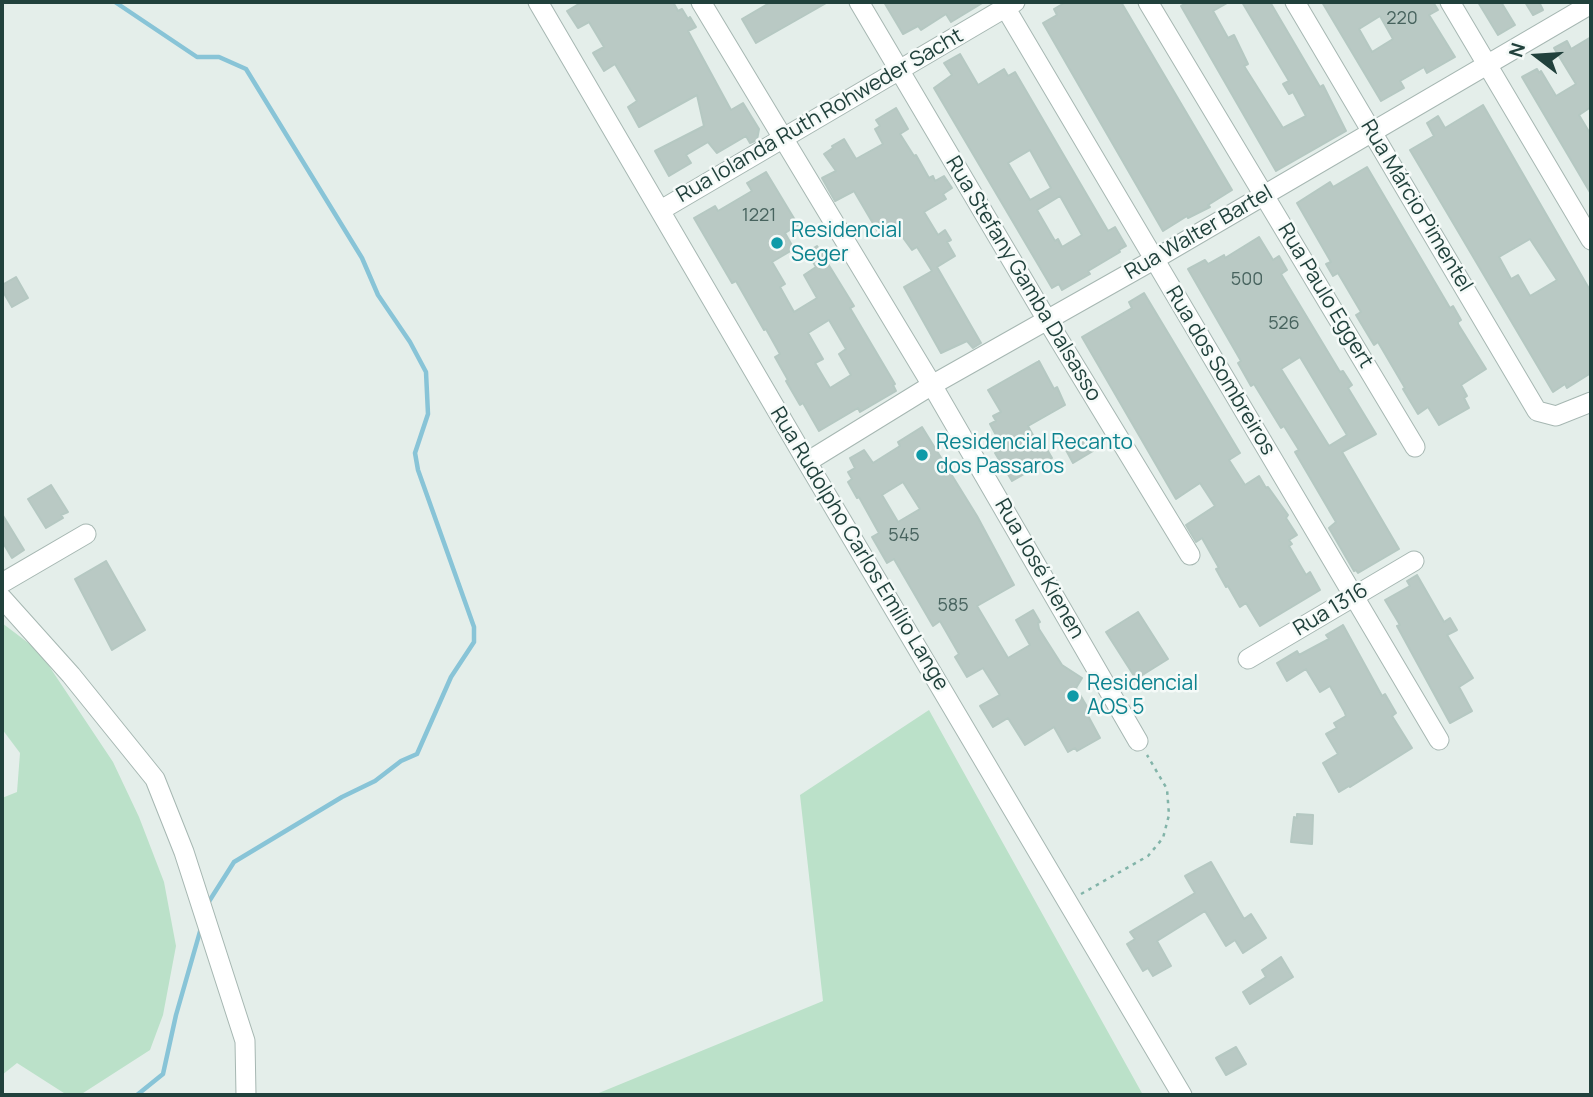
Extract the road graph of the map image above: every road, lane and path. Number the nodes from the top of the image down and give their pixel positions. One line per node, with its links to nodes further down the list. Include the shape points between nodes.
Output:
1 (538, 2): 14 (street, Rua Rudolpho Carlos Emílio Lange)
2 (701, 2): 12 (street, Rua José Kienen)
3 (859, 2): 10 (street, Rua Stefany Gamba Dalsasso)
4 (1148, 2): 13 (street, Rua Paulo Eggert)
5 (1295, 2): 11 (street, Rua Márcio Pimentel)
6 (1450, 2): 9 (street)
7 (1008, 4): 10 (street, Rua Iolanda Ruth Rohweder Sacht); 16 (street, Rua dos Sombreiros)
8 (1591, 4): 9 (street, Rua Walter Bartel)
9 (1488, 66): 11 (street, Rua Walter Bartel); 15 (street)
10 (898, 69): 12 (street, Rua Iolanda Ruth Rohweder Sacht); 17 (street, Rua Stefany Gamba Dalsasso)
11 (1373, 133): 13 (street, Rua Walter Bartel); 19 (street, Rua Márcio Pimentel, via 1537,411 1556,416)
12 (783, 138): 14 (street, Rua Iolanda Ruth Rohweder Sacht); 18 (street, Rua José Kienen)
13 (1266, 195): 16 (street, Rua Walter Bartel); 20 (street, Rua Paulo Eggert)
14 (661, 210): 21 (street, Rua Rudolpho Carlos Emílio Lange)
15 (1591, 240)
16 (1155, 259): 17 (street, Rua Walter Bartel); 26 (street, Rua dos Sombreiros)
17 (1047, 320): 18 (street, Rua Walter Bartel); 23 (street, Rua Stefany Gamba Dalsasso)
18 (932, 385): 21 (street, Rua Walter Bartel); 30 (street, Rua José Kienen)
19 (1591, 402)
20 (1415, 447)
21 (807, 462): 31 (street, Rua Rudolpho Carlos Emílio Lange)
22 (86, 534): 25 (street)
23 (1190, 555)
24 (1413, 561): 26 (street, Rua 1316)
25 (2, 583)
26 (1353, 596): 28 (street, Rua 1316); 29 (street, Rua dos Sombreiros)
27 (2, 598): 32 (street, via 155,779 184,852 245,1041)
28 (1248, 659)
29 (1439, 740)
30 (1138, 741): 31 (path, via 1167,789 1170,815 1163,838 1148,856)
31 (1068, 901): 33 (street, Rua Rudolpho Carlos Emílio Lange)
32 (246, 1095)
33 (1182, 1095)

